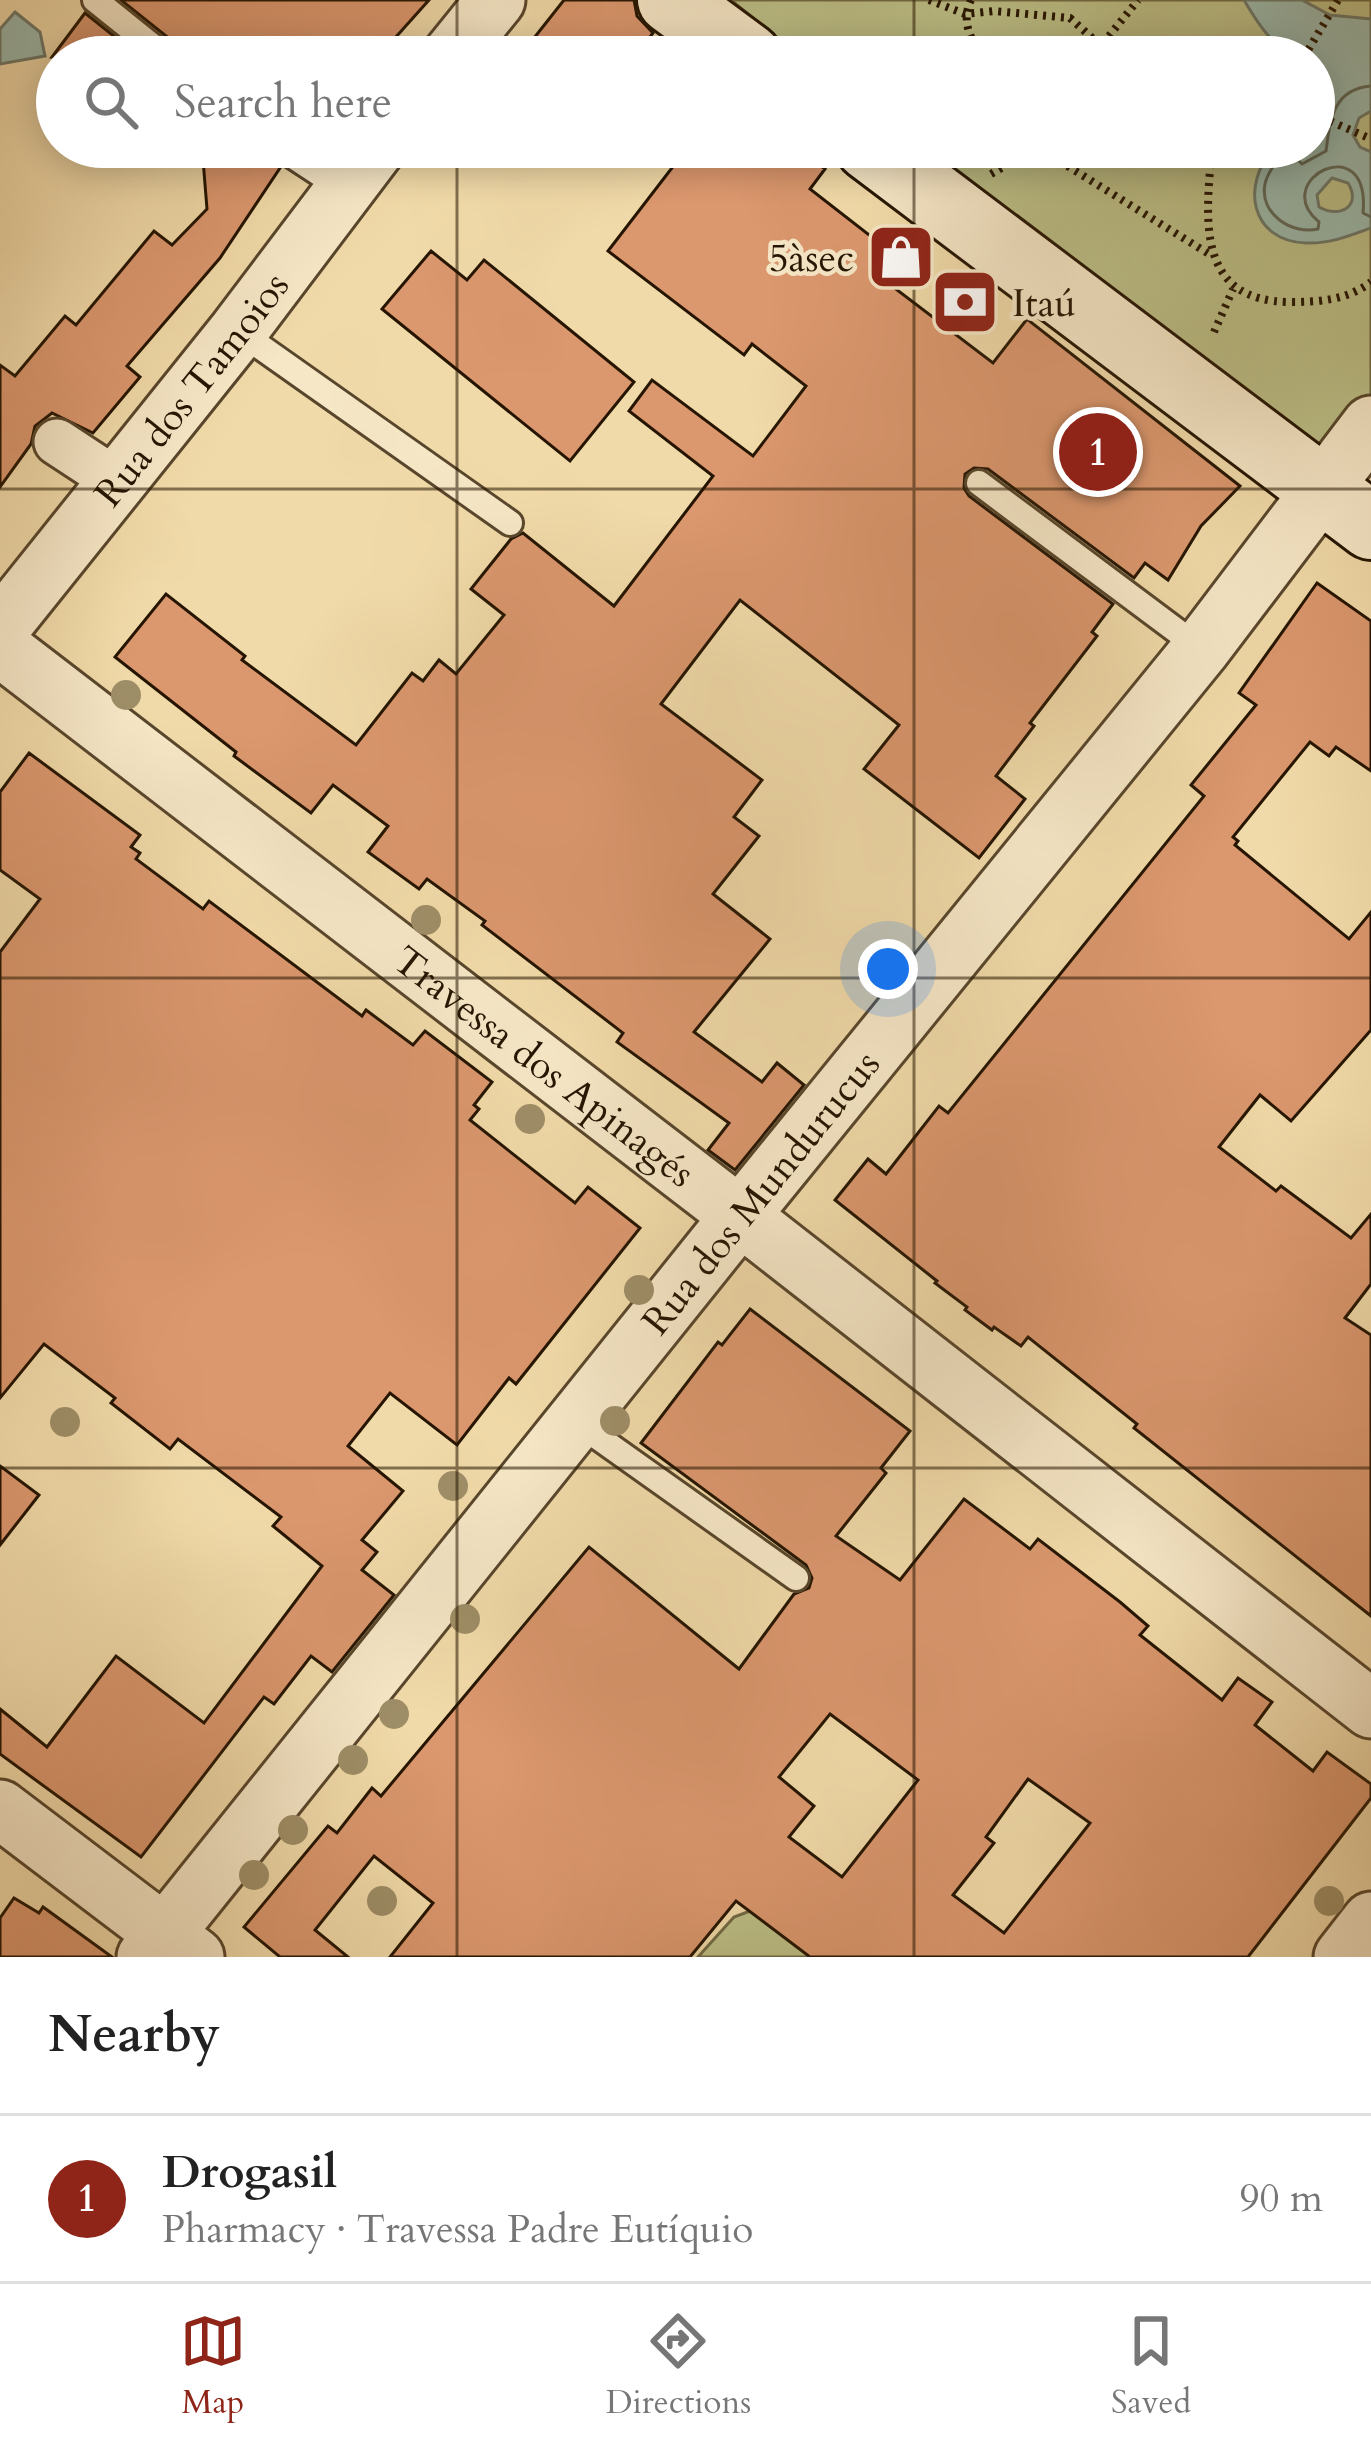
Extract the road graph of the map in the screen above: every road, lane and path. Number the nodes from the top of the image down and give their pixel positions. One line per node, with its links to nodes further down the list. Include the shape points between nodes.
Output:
1 (95, 0): 9 (lane)
2 (496, 0): 10 (street)
3 (671, 0): 11 (main road)
4 (929, 0): 8 (path)
5 (971, 0): 8 (path)
6 (1138, 0): 14 (path)
7 (1338, 0): 15 (path)
8 (965, 14): 12 (path); 13 (path, via 1070,18)
9 (140, 36)
10 (467, 36)
11 (720, 36)
12 (969, 36)
13 (1090, 36)
14 (1109, 36)
15 (1315, 36)
16 (1335, 123): 17 (path)
17 (1371, 139)
18 (360, 168): 25 (street, Rua dos Tamoios)
19 (897, 168): 31 (main road)
20 (1071, 168): 22 (path)
21 (1210, 168): 22 (path)
22 (1211, 255): 24 (path)
23 (1371, 282): 24 (path, via 1320,302 1278,302)
24 (1234, 289): 26 (path)
25 (238, 331): 29 (street, Rua dos Tamoios); 32 (lane)
26 (1214, 332)
27 (1371, 425): 31 (street, Rua dos Mundurucus)
28 (57, 442): 29 (street)
29 (118, 482): 33 (street, Rua dos Tamoios)
30 (979, 483): 35 (lane)
31 (1346, 507): 35 (street, Rua dos Mundurucus)
32 (510, 523)
33 (0, 628)
34 (0, 646): 36 (street, Travessa dos Apinagés)
35 (1201, 649): 36 (street, Rua dos Mundurucus)
36 (740, 1216): 37 (street, Rua dos Mundurucus); 39 (street, Travessa dos Apinagés)
37 (575, 1420): 38 (lane); 42 (street, Rua dos Mundurucus)
38 (796, 1578)
39 (1371, 1709)
40 (0, 1810): 42 (street)
41 (1371, 1921): 43 (street)
42 (168, 1949)
43 (1342, 1957)

